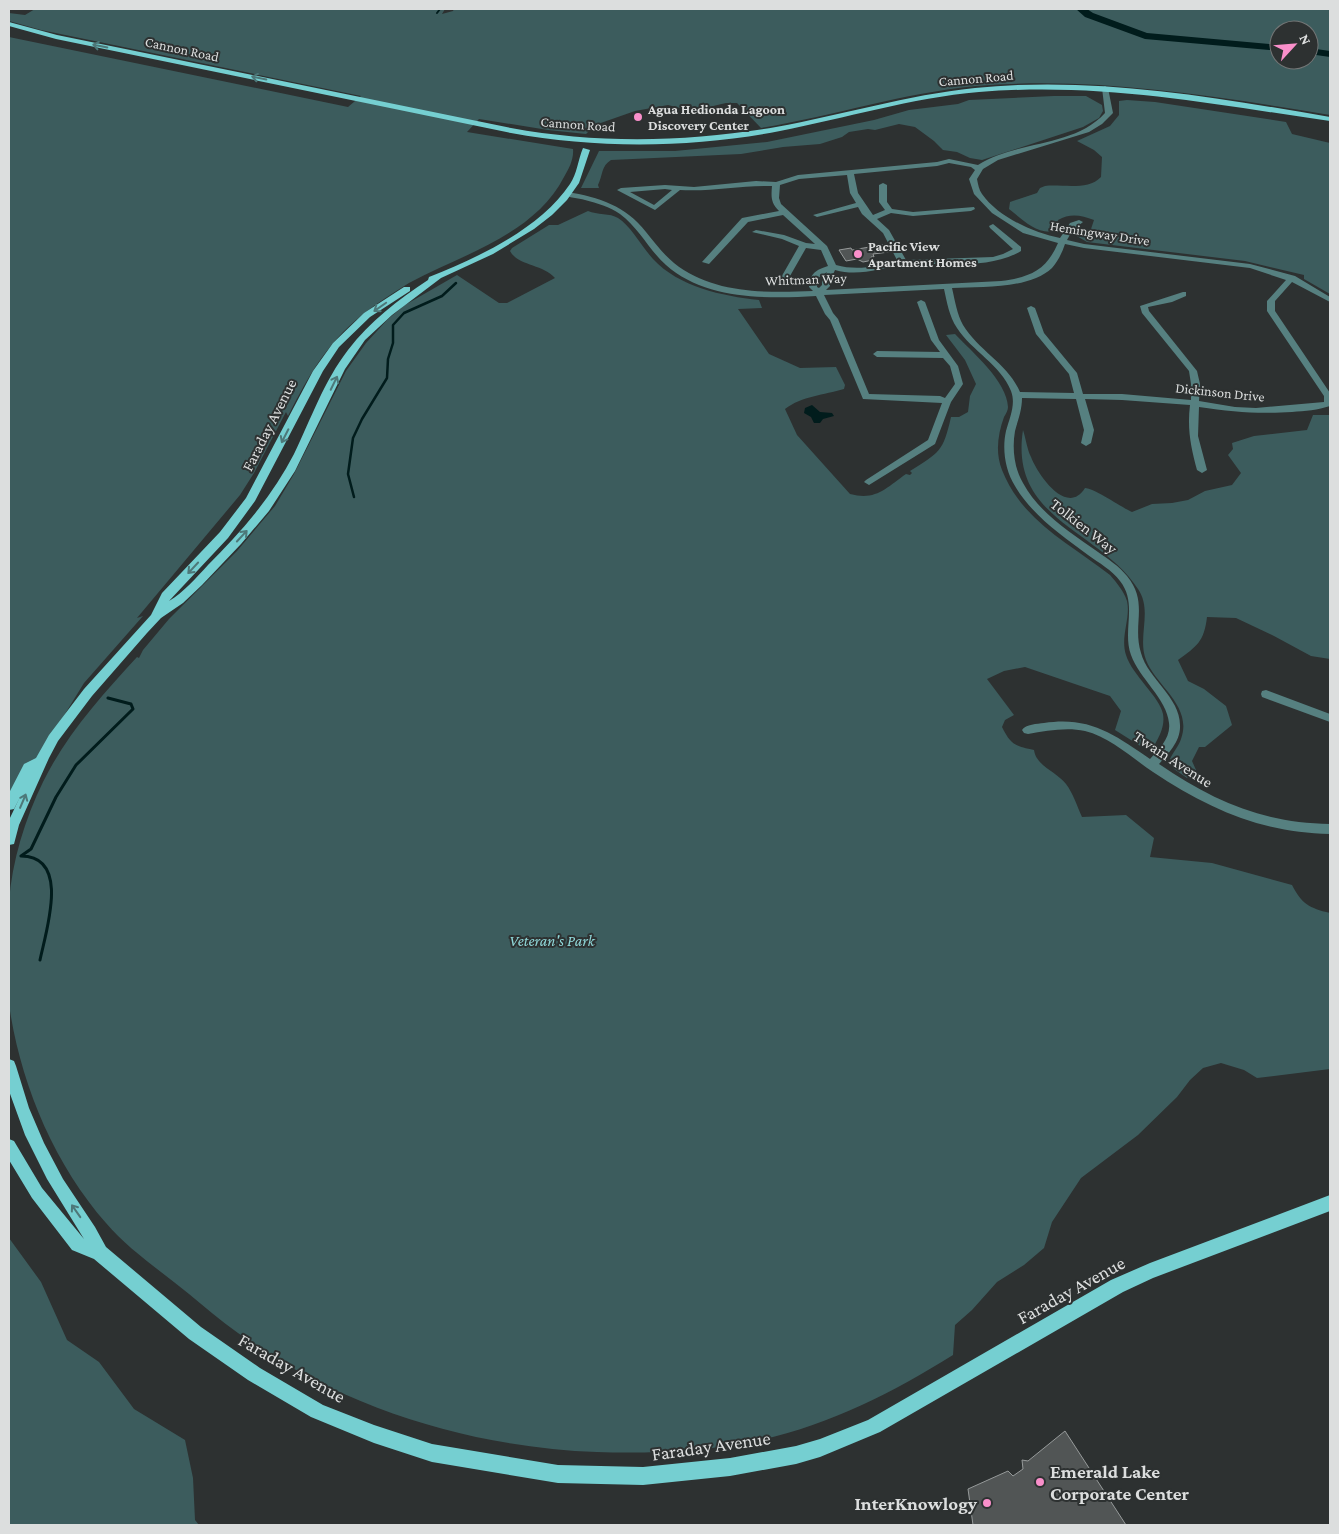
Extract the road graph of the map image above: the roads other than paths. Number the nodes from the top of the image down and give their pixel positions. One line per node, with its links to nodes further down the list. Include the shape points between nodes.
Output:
1 (9, 24): 6 (main road, Cannon Road, one-way to 1, via 358,99 56,37)
2 (9, 32): 6 (main road, Cannon Road)
3 (1106, 91): 4 (main road, Cannon Road, via 1170,94); 5 (main road, Cannon Road); 7 (main road, Cannon Road, via 983,95 746,140 662,147); 8 (street, via 1109,113 1098,125 1000,158)
4 (1330, 119)
5 (1330, 125)
6 (474, 127): 7 (main road, Cannon Road, via 531,141)
7 (587, 146): 13 (main road, Faraday Avenue, via 576,182)
8 (979, 169): 9 (street, via 959,167 949,161); 23 (street, Hemingway Drive, via 973,179 978,194 995,211 1026,231)
9 (850, 172): 10 (street, via 798,177); 14 (street, via 854,193)
10 (776, 184): 12 (street); 17 (street, via 775,198)
11 (882, 185): 16 (street, via 883,202)
12 (678, 188): 12 (street, via 665,187 621,190 655,208)
13 (567, 194): 29 (main road, Faraday Avenue, via 524,232); 33 (street, Whitman Way, via 617,209 667,263 705,284 756,295)
14 (861, 204): 18 (street); 19 (street)
15 (971, 208): 16 (street, via 913,214)
16 (890, 211): 19 (street)
17 (784, 212): 25 (street); 26 (street, via 745,220)
18 (817, 215)
19 (872, 218): 27 (street, via 886,232)
20 (1079, 222): 23 (street, Whitman Way, via 1067,231)
21 (993, 226): 27 (street, via 1018,249 993,259)
22 (756, 232): 24 (street)
23 (1064, 242): 30 (street, Hemingway Drive, via 1250,266); 32 (street, Whitman Way, via 1049,267 1034,276 1001,283)
24 (804, 245): 25 (street); 31 (street)
25 (824, 248): 28 (street)
26 (706, 262)
27 (903, 263): 28 (street, via 862,271)
28 (833, 268): 33 (street, via 826,286); 33 (street, via 814,277 813,287)
29 (438, 276): 47 (main road, Faraday Avenue, one-way to 29, via 179,600 217,563 273,499 290,472 340,370 360,339 386,313); 47 (main road, Faraday Avenue, one-way to 47, via 392,298 367,315 336,344 318,371 251,500 224,535 166,596)
30 (1292, 278): 35 (street, Hemingway Drive); 43 (street, Dickinson Drive, via 1271,301 1271,311 1328,396 1328,404 1256,411)
31 (784, 281)
32 (947, 286): 33 (street, Whitman Way); 40 (street, via 954,316 963,332 1010,381)
33 (819, 293): 42 (street, via 834,319 866,397 940,399)
34 (1183, 294): 43 (street, via 1144,306 1193,370 1196,380)
35 (1330, 300)
36 (921, 302): 39 (street, via 935,340)
37 (1031, 308): 41 (street, via 1040,334 1072,373)
38 (877, 354): 39 (street)
39 (946, 355): 42 (street, via 954,366 959,384)
40 (1016, 395): 41 (street, Dickinson Drive); 52 (street, Tolkien Way, via 1018,407 1010,436 1010,468 1022,490 1056,527 1116,570 1132,592 1136,610 1134,652 1175,723 1172,742)
41 (1080, 396): 43 (street, Dickinson Drive); 44 (street, via 1089,430)
42 (947, 402): 46 (street, via 932,442)
43 (1194, 403): 45 (street, via 1194,444)
44 (1086, 443)
45 (1202, 470)
46 (869, 482)
47 (155, 617): 51 (main road, Faraday Avenue, via 62,726)
48 (1266, 694): 49 (street)
49 (1330, 718)
50 (1028, 730): 52 (street, Twain Avenue, via 1060,725 1086,727)
51 (38, 762): 53 (main road, Faraday Avenue, via 28,766); 55 (main road, Faraday Avenue, one-way to 51, via 38,770)
52 (1151, 765): 54 (street, Twain Avenue, via 1212,803 1259,820 1310,830)
53 (9, 805)
54 (1330, 829)
55 (9, 840)
56 (9, 1066): 59 (main road, Faraday Avenue, one-way to 56, via 92,1233 52,1174 32,1137)
57 (9, 1146): 59 (main road, Faraday Avenue, via 37,1193 78,1244)
58 (1330, 1203): 59 (main road, Faraday Avenue, via 1117,1286 960,1379 888,1418 820,1448 730,1467 643,1476 548,1473 432,1453 358,1428 317,1411 254,1374 195,1333)
59 (100, 1253)

